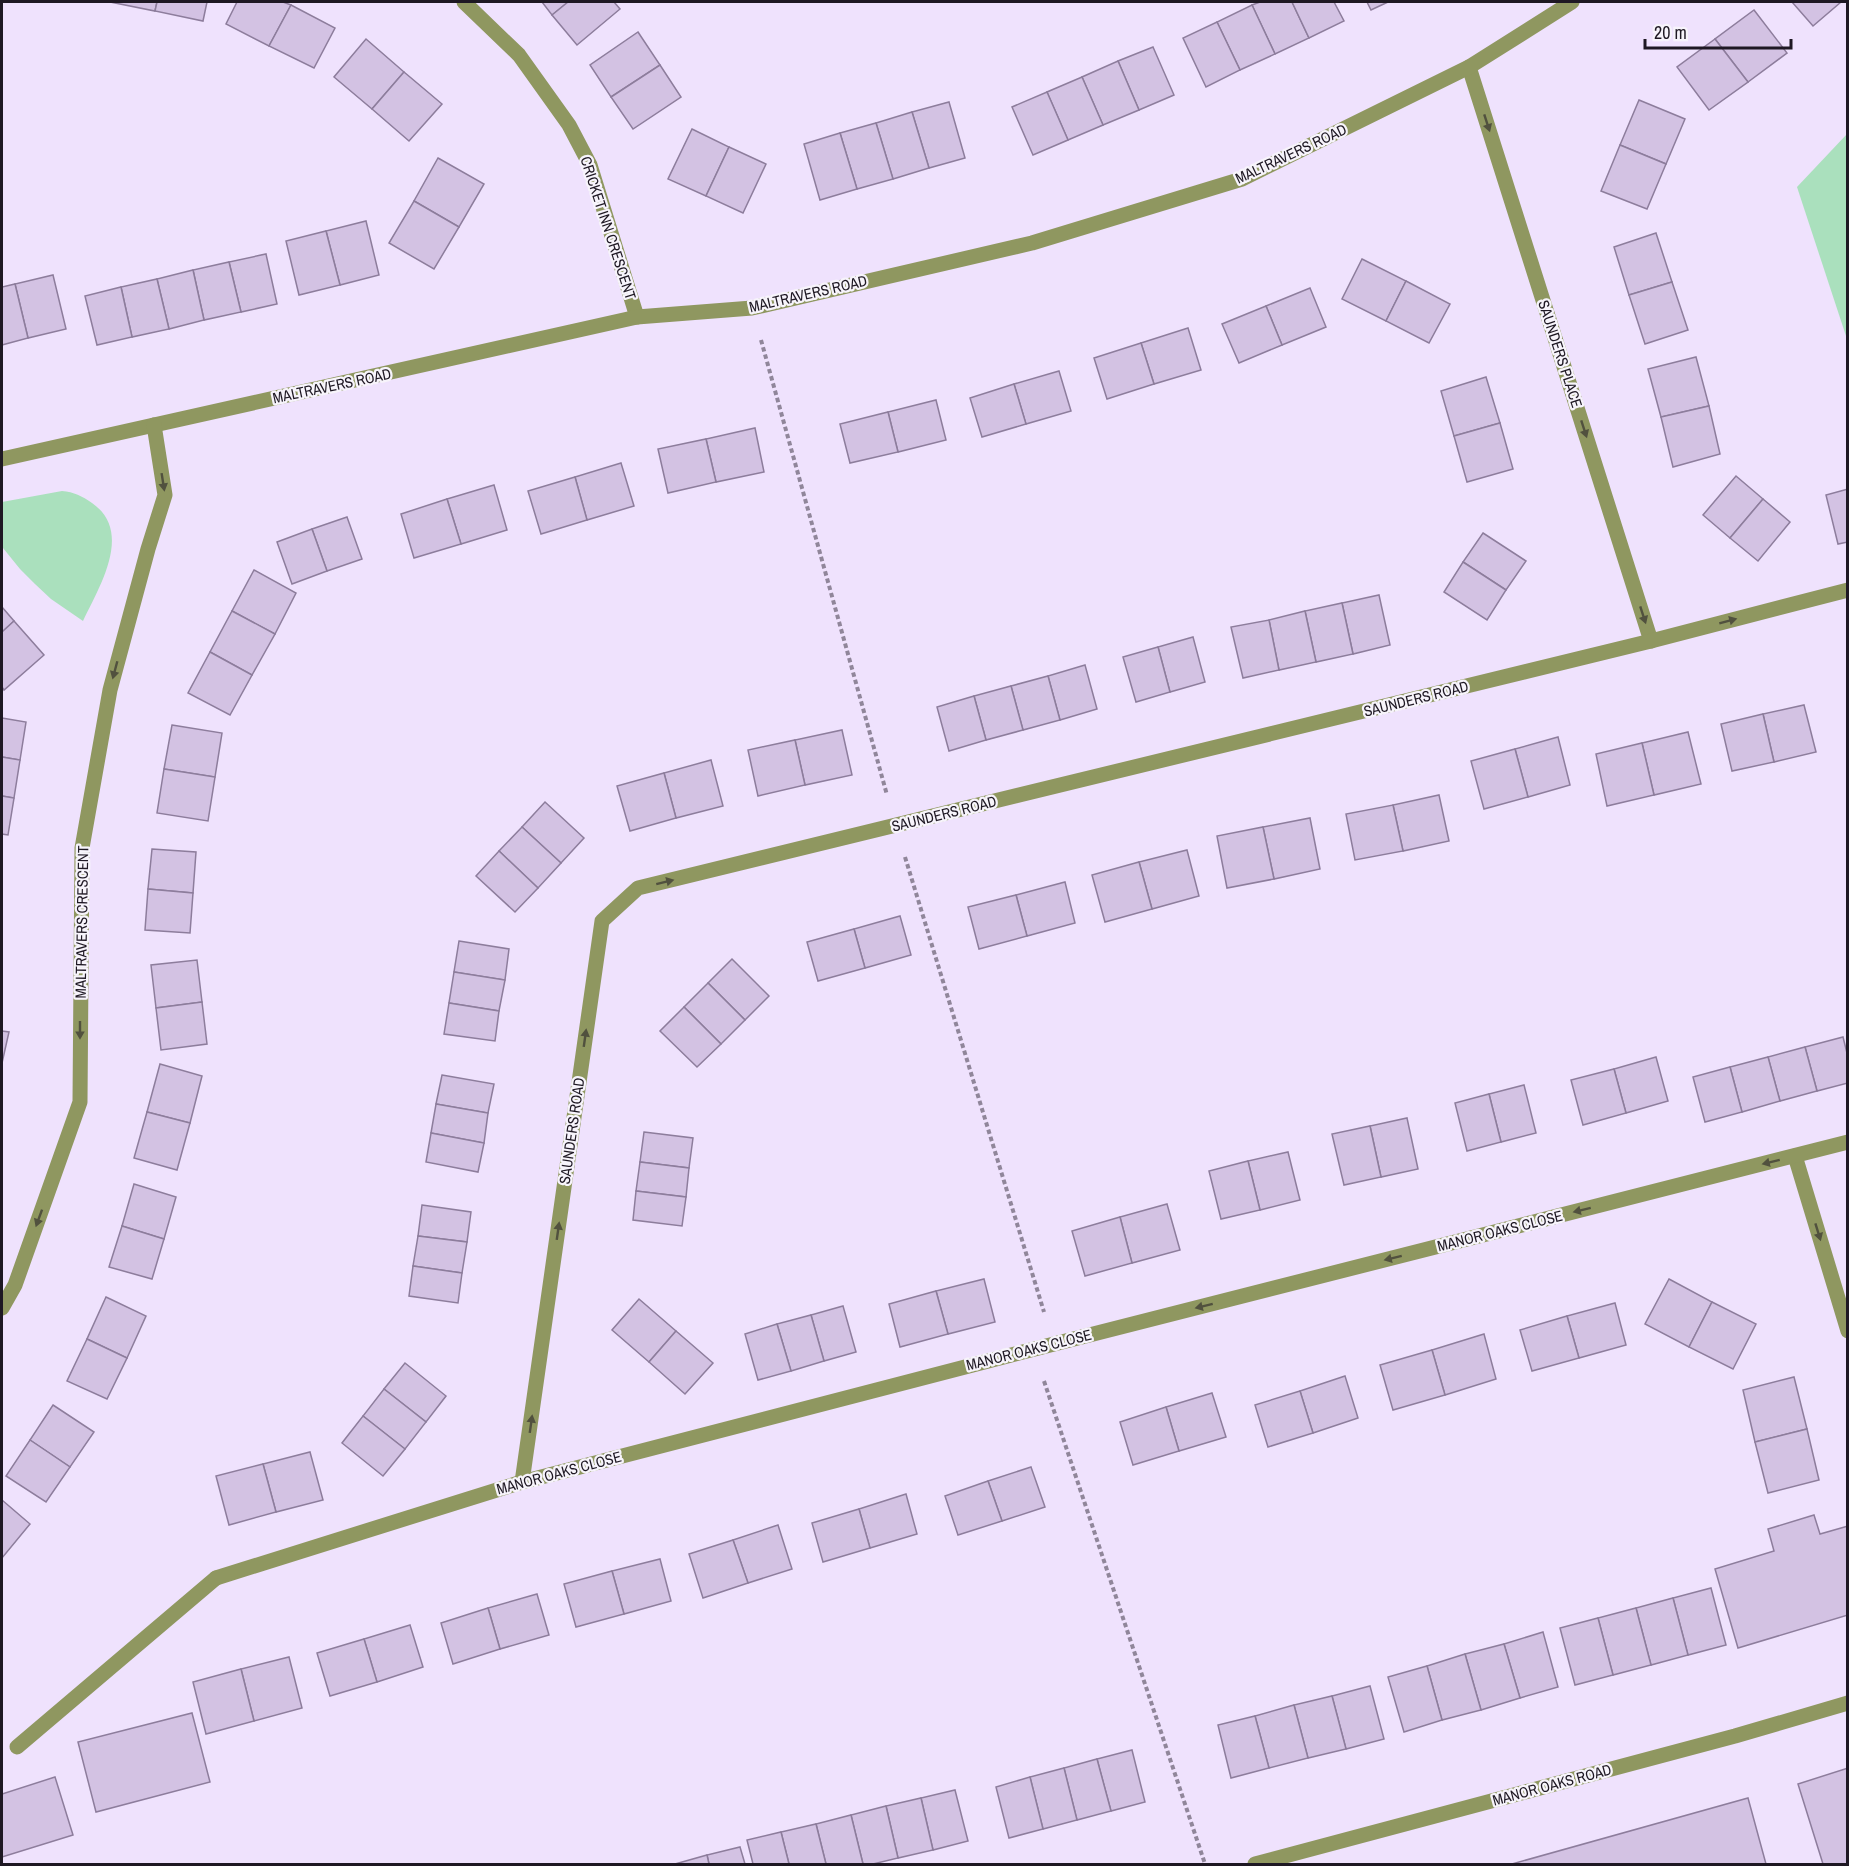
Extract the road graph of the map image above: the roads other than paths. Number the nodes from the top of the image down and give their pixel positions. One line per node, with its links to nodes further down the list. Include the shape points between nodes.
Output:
1 (464, 2): 4 (street, CRICKET INN CRESCENT, via 519,55 574,135 590,165)
2 (1572, 2): 3 (street, MALTRAVERS ROAD)
3 (1469, 67): 4 (street, MALTRAVERS ROAD, via 1242,179 1032,243 752,308); 8 (street, SAUNDERS PLACE, one-way to 8)
4 (637, 317): 5 (street, MALTRAVERS ROAD)
5 (154, 424): 6 (street, MALTRAVERS ROAD); 11 (street, MALTRAVERS CRESCENT, one-way to 11, via 165,495 110,690 82,848 80,1102 15,1285)
6 (2, 459)
7 (1848, 590): 8 (street, SAUNDERS ROAD, one-way to 7)
8 (1651, 641): 13 (street, SAUNDERS ROAD, one-way to 8, via 602,921 638,888)
9 (1848, 1142): 10 (street, MANOR OAKS CLOSE)
10 (1795, 1156): 12 (street, one-way to 12); 13 (street, MANOR OAKS CLOSE, one-way to 13)
11 (2, 1308)
12 (1848, 1331)
13 (522, 1482): 15 (street, MANOR OAKS CLOSE, via 216,1578)
14 (1848, 1703): 16 (street, MANOR OAKS ROAD)
15 (17, 1747)
16 (1255, 1864)

